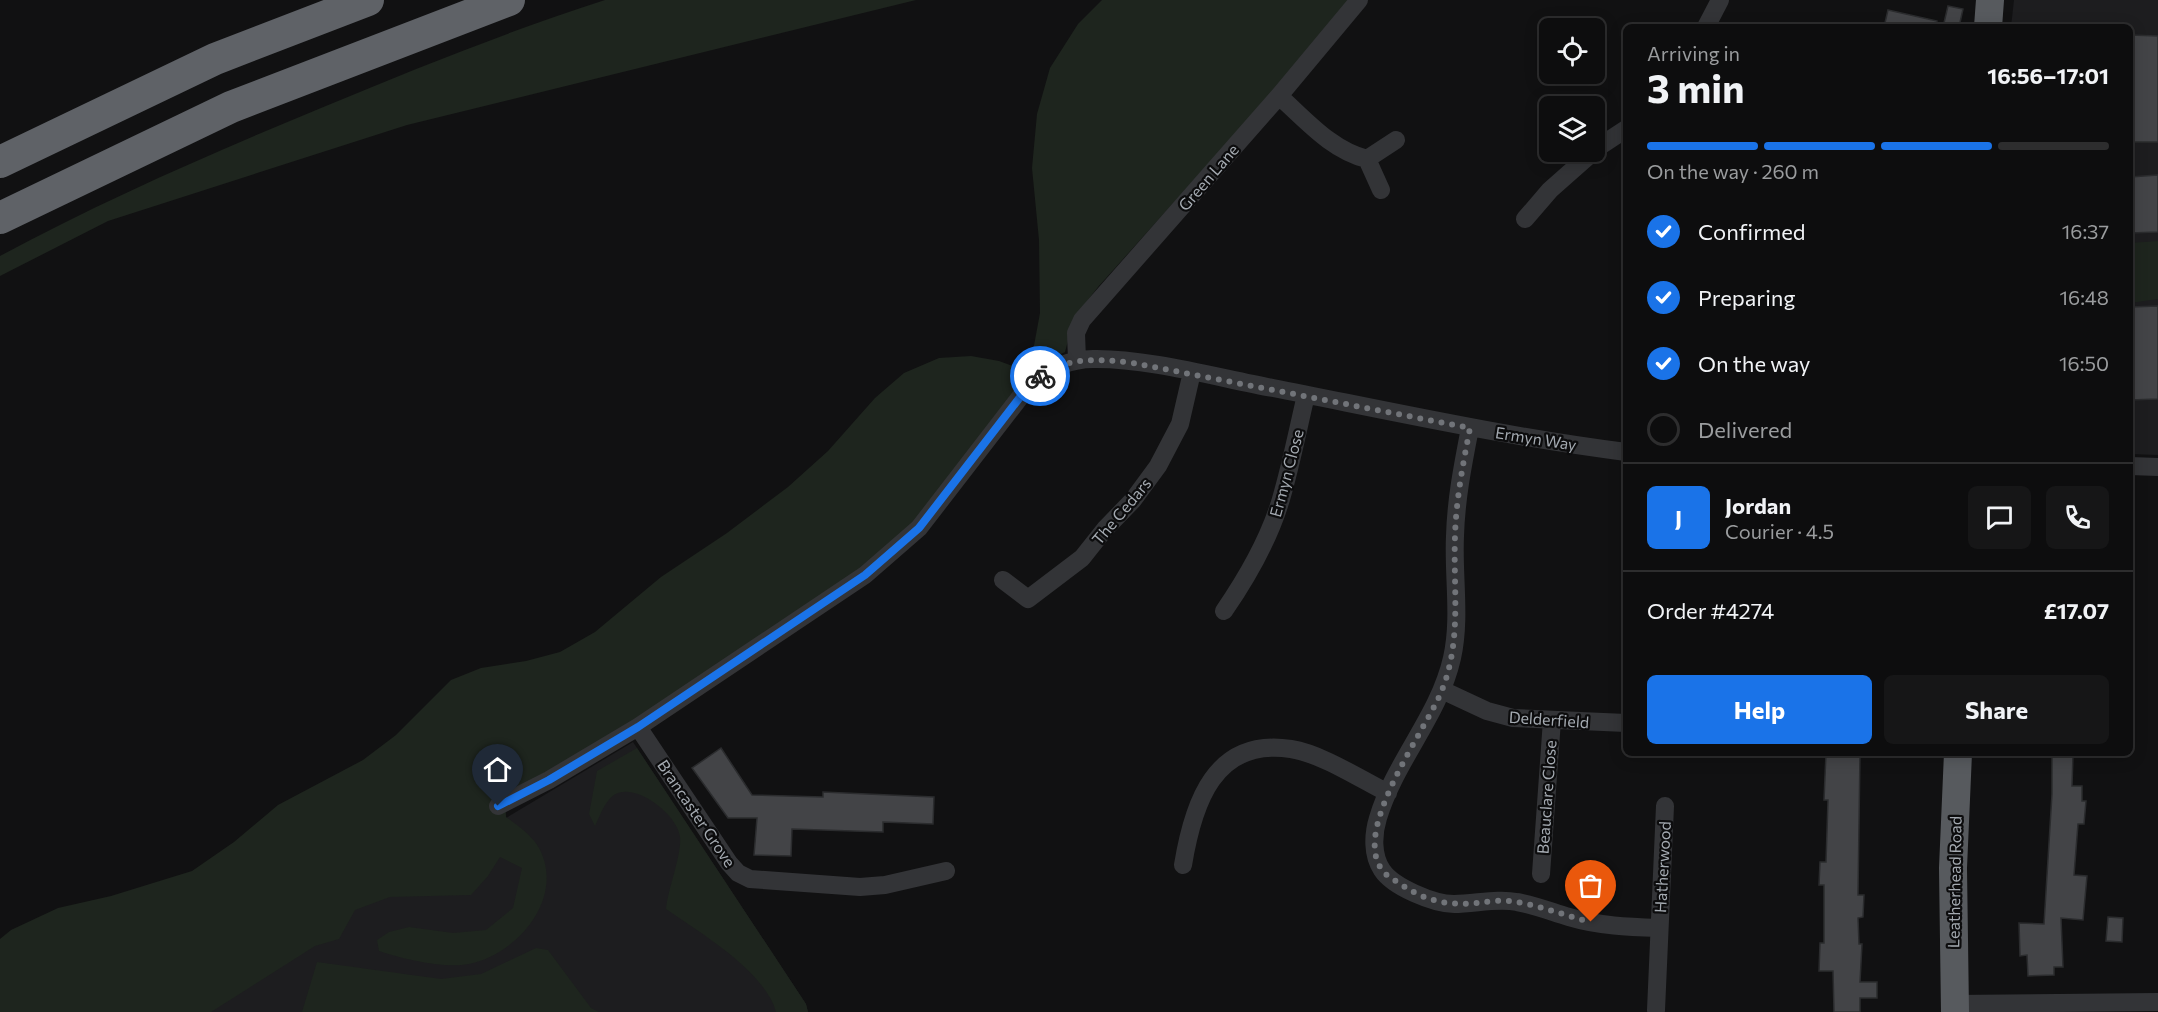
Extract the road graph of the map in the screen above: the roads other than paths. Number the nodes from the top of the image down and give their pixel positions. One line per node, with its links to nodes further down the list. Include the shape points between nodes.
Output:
1 (368, 0): 13 (highway, via 215,58)
2 (510, 0): 16 (highway, via 231,107)
3 (1359, 0): 8 (street, Green Lane)
4 (1720, 0): 6 (street)
5 (1990, 0): 7 (highway)
6 (1708, 24)
7 (1988, 24)
8 (1279, 96): 12 (street, via 1337,148); 18 (street, Green Lane, via 1082,320 1076,333)
9 (1623, 131): 11 (street)
10 (1396, 140): 12 (street)
11 (1605, 143)
12 (1367, 159): 15 (street)
13 (0, 162)
14 (1582, 162): 17 (street)
15 (1381, 190)
16 (0, 218)
17 (1525, 219)
18 (1077, 360): 19 (street, Ermyn Way); 30 (street, Ermyn Way, via 1048,371 1031,383 919,528 892,553 772,639)
19 (1192, 372): 20 (street, Ermyn Way); 25 (street, The Cedars, via 1180,424 1158,466 1134,500 1082,558 1028,598)
20 (1306, 395): 21 (street, Ermyn Way); 26 (street, Ermyn Close, via 1271,529)
21 (1470, 428): 22 (street, Ermyn Way); 27 (street, Hatherwood, via 1456,504 1456,627)
22 (1623, 452)
23 (2133, 466): 24 (street)
24 (2158, 467)
25 (1003, 580)
26 (1224, 611)
27 (1442, 690): 28 (street, Delderfield, via 1496,714); 32 (street, Hatherwood)
28 (1552, 720): 29 (street, Delderfield); 37 (street, Beauclare Close)
29 (1623, 723)
30 (638, 727): 33 (street, Ermyn Way); 36 (street, Brancaster Grove, via 729,863 750,879 860,887)
31 (1958, 756): 40 (highway, Leatherhead Road, via 1953,868)
32 (1388, 793): 35 (street, via 1313,756 1292,749 1258,749 1235,758 1204,790 1188,831); 38 (street, Hatherwood, via 1378,818 1376,854 1383,872 1415,895 1452,904 1514,901 1591,922)
33 (498, 806)
34 (1665, 806): 38 (street, Hatherwood)
35 (1182, 865)
36 (946, 871)
37 (1541, 874)
38 (1659, 927): 41 (street, Hatherwood)
39 (2158, 1002): 40 (street)
40 (1954, 1008)
41 (1656, 1010)

